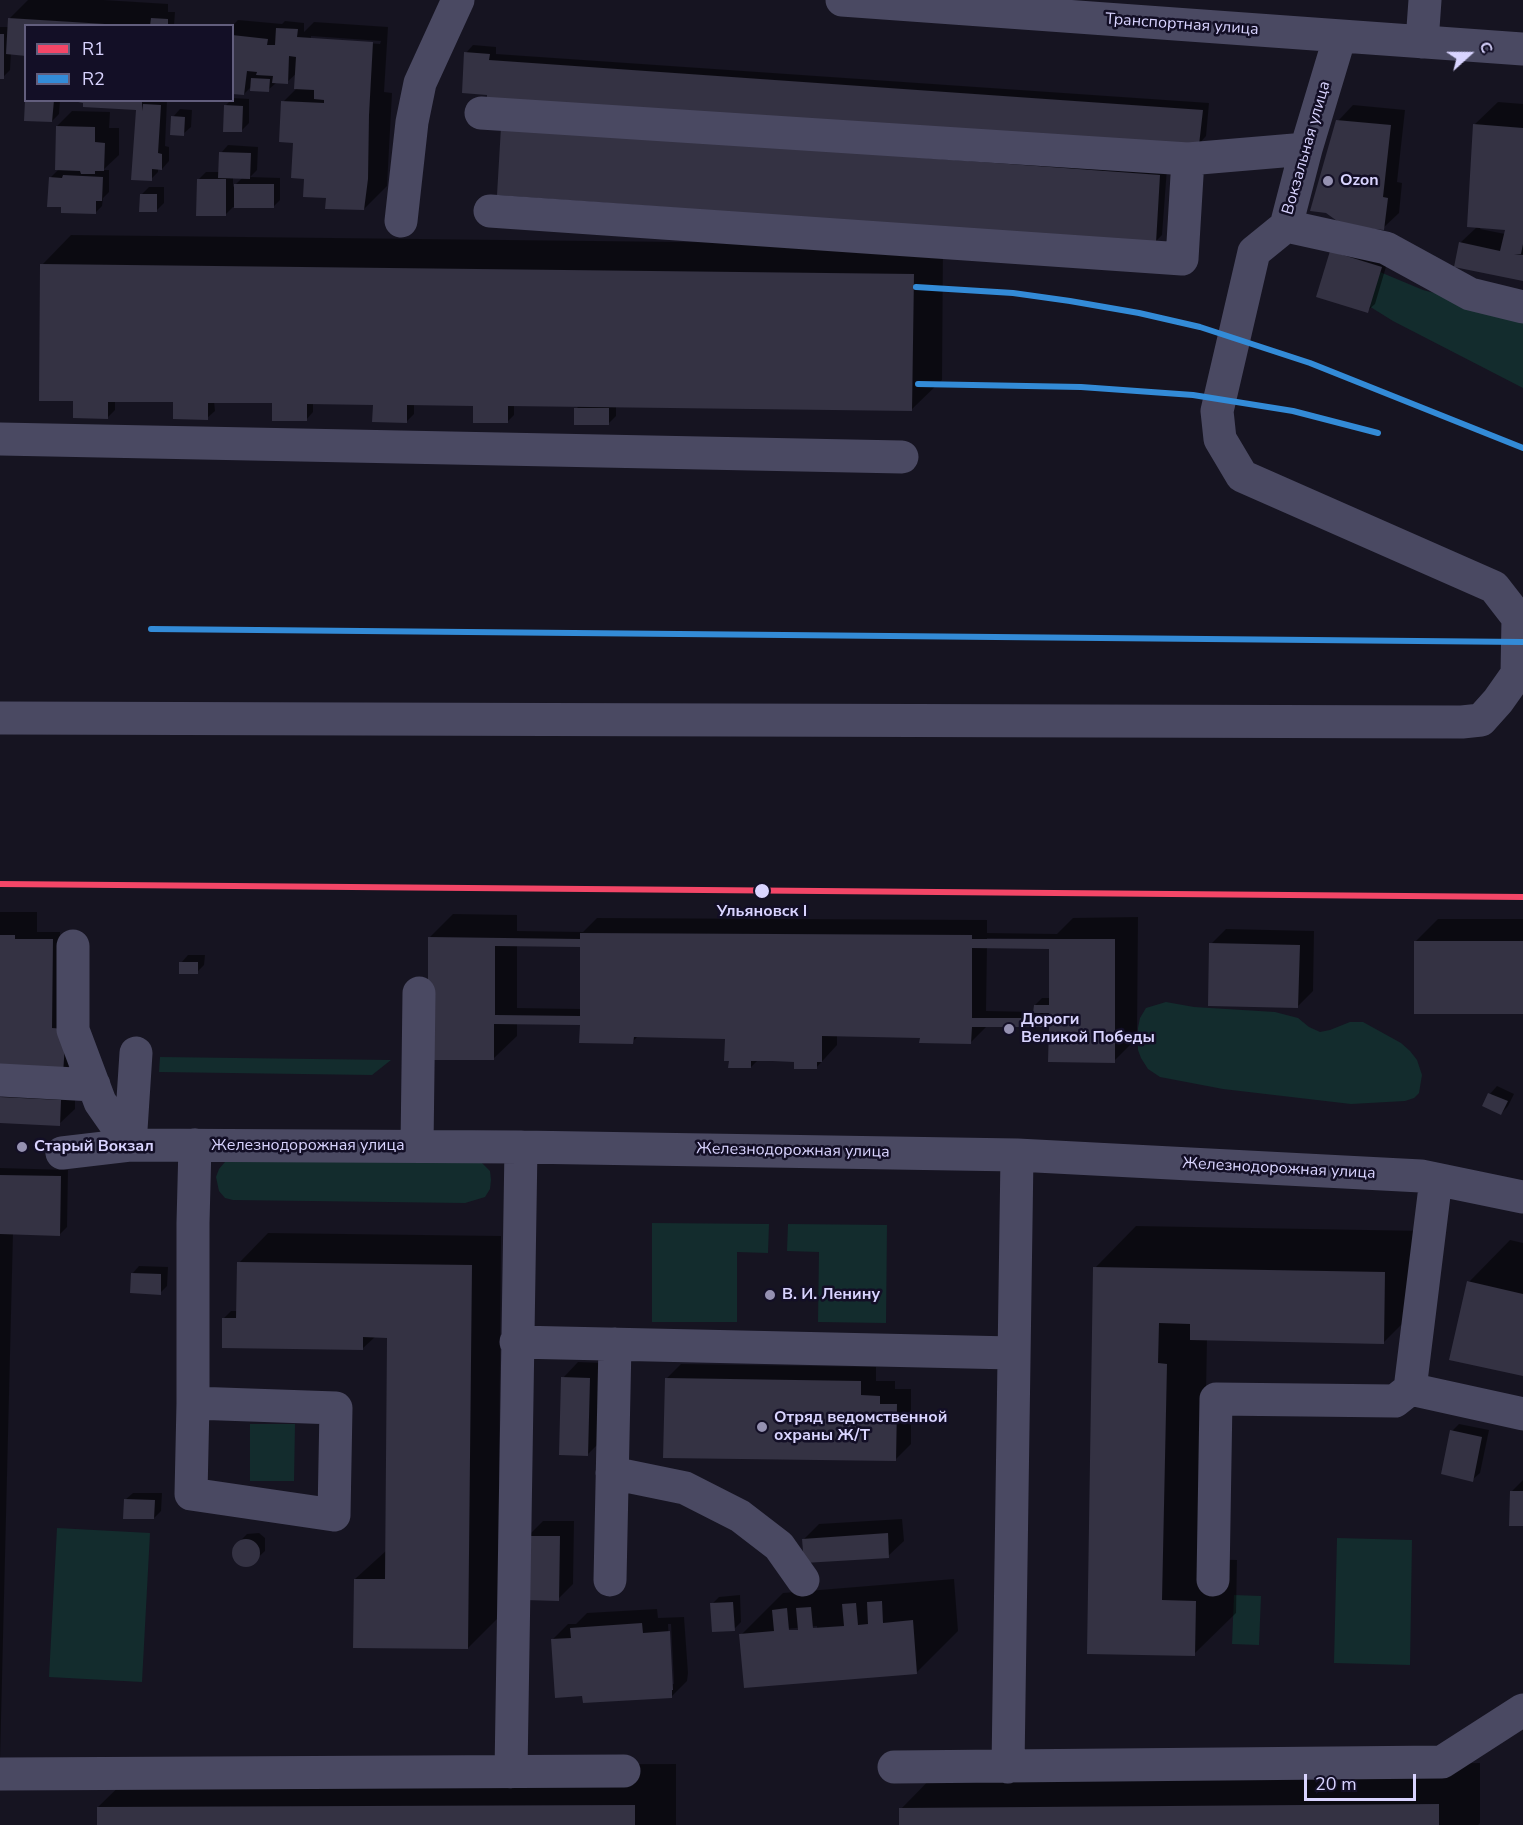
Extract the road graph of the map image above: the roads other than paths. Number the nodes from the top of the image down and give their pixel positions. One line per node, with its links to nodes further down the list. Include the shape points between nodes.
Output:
1 (458, 0): 12 (street, via 420,83)
2 (842, 0): 4 (street, Транспортная улица)
3 (1425, 0): 6 (street)
4 (961, 4): 5 (street, Транспортная улица)
5 (1340, 36): 6 (street, Транспортная улица); 9 (street, Вокзальная улица)
6 (1422, 42): 7 (street, Транспортная улица)
7 (1523, 49)
8 (481, 113): 10 (street)
9 (1306, 149): 10 (street); 13 (street, Вокзальная улица)
10 (1188, 159): 11 (street, via 1182,259)
11 (490, 211)
12 (401, 221)
13 (1286, 225): 14 (street, Вокзальная улица, via 1386,248 1470,294); 17 (street, via 1254,252 1217,411 1220,439 1242,476 1494,587 1518,618 1517,674 1481,720)
14 (1523, 307)
15 (0, 439): 16 (street)
16 (902, 457)
17 (0, 718)
18 (73, 946): 22 (street, via 73,1030)
19 (419, 993): 25 (street)
20 (136, 1053): 23 (street)
21 (0, 1080): 22 (street)
22 (94, 1085): 23 (street, via 100,1102)
23 (130, 1145): 24 (street, Железнодорожная улица); 27 (street, Железнодорожная улица)
24 (195, 1145): 25 (street, Железнодорожная улица); 35 (street)
25 (417, 1146): 26 (street, Железнодорожная улица)
26 (520, 1147): 28 (street, Железнодорожная улица); 31 (street)
27 (62, 1153)
28 (1017, 1155): 29 (street, Железнодорожная улица); 33 (street)
29 (1436, 1179): 30 (street, Железнодорожная улица); 34 (street)
30 (1523, 1197)
31 (516, 1341): 32 (street); 45 (street)
32 (615, 1344): 33 (street); 37 (street)
33 (1013, 1353): 43 (street)
34 (1410, 1389): 36 (street); 40 (street, via 1395,1401 1216,1399)
35 (193, 1403): 35 (street, via 336,1408 334,1515 191,1494)
36 (1523, 1414)
37 (612, 1473): 38 (street); 39 (street, via 685,1488 740,1516 779,1546)
38 (610, 1580)
39 (803, 1580)
40 (1213, 1580)
41 (1523, 1710): 43 (street, via 1442,1762)
42 (894, 1767): 43 (street)
43 (1008, 1767)
44 (624, 1771): 45 (street)
45 (511, 1772): 46 (street)
46 (0, 1774)

